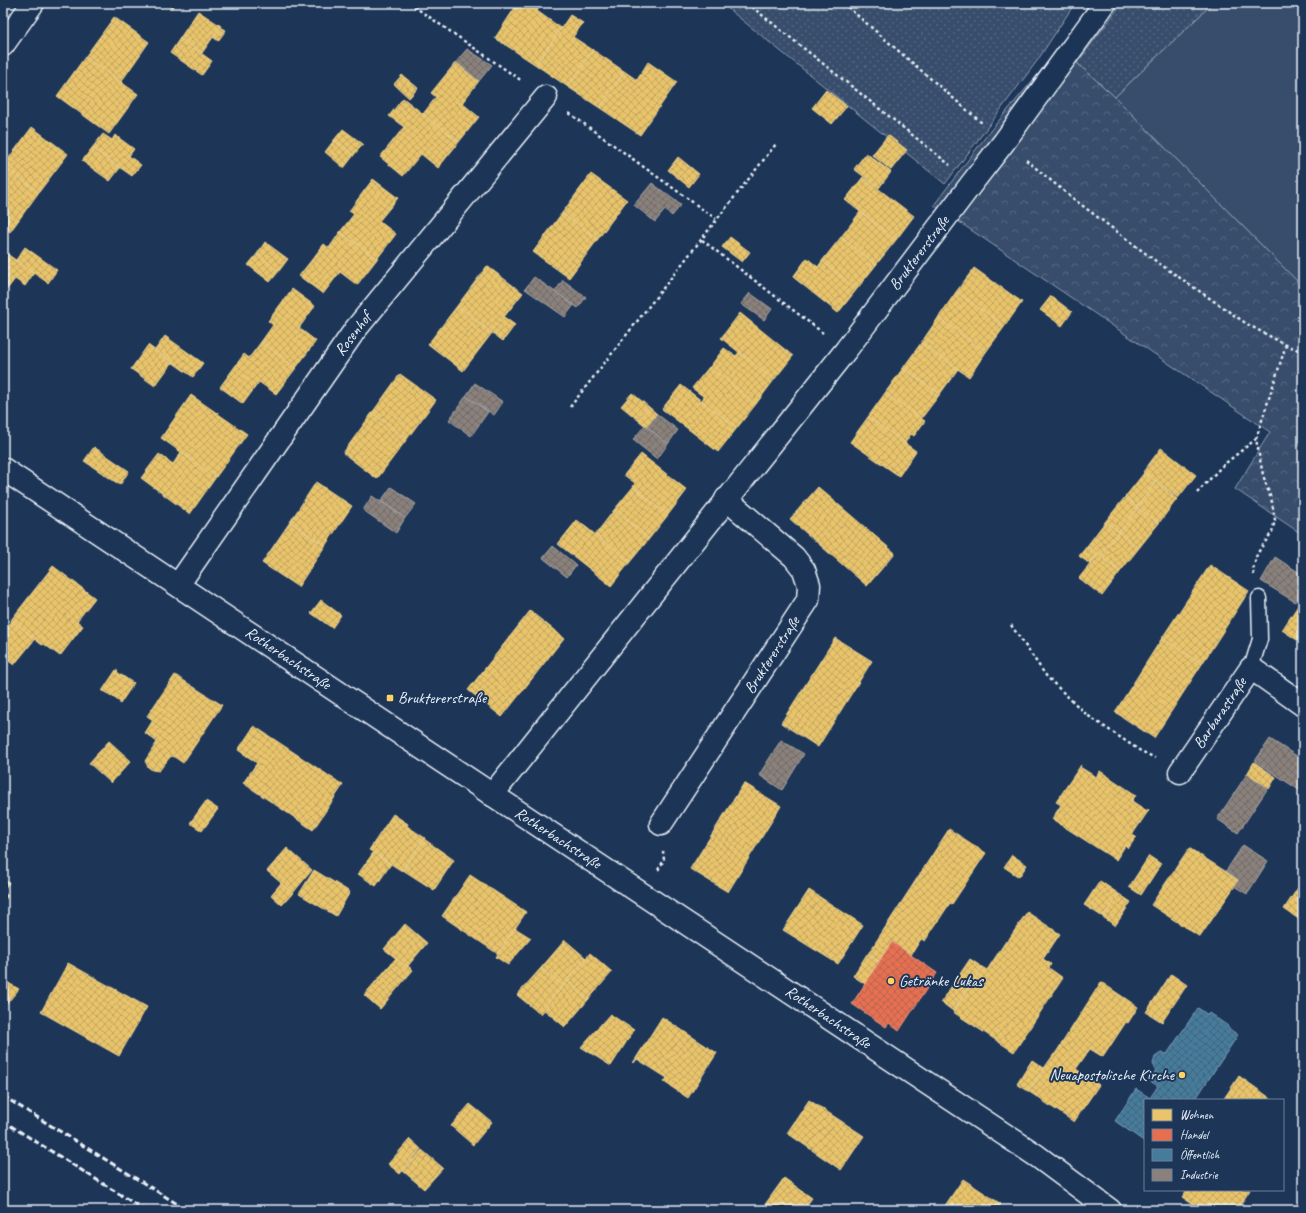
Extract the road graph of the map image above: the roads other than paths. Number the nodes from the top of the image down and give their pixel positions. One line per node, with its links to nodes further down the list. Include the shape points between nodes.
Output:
1 (33, 3): 3 (street)
2 (1105, 3): 6 (street, Bruktererstraße, via 1004,142 846,350)
3 (3, 45)
4 (546, 97): 7 (street, Rosenhof, via 355,330)
5 (3, 469): 7 (street, Rotherbachstraße)
6 (726, 499): 12 (street, Bruktererstraße); 13 (street, Bruktererstraße, via 794,557 804,570 809,585 808,600)
7 (178, 585): 12 (street, Rotherbachstraße)
8 (1259, 598): 9 (lane, via 1260,639)
9 (1251, 668): 10 (street, Barbarastraße); 11 (street, Barbarastraße)
10 (1303, 705)
11 (1180, 772)
12 (492, 795): 14 (street, Rotherbachstraße, via 1037,1156)
13 (661, 824)
14 (1110, 1210)

